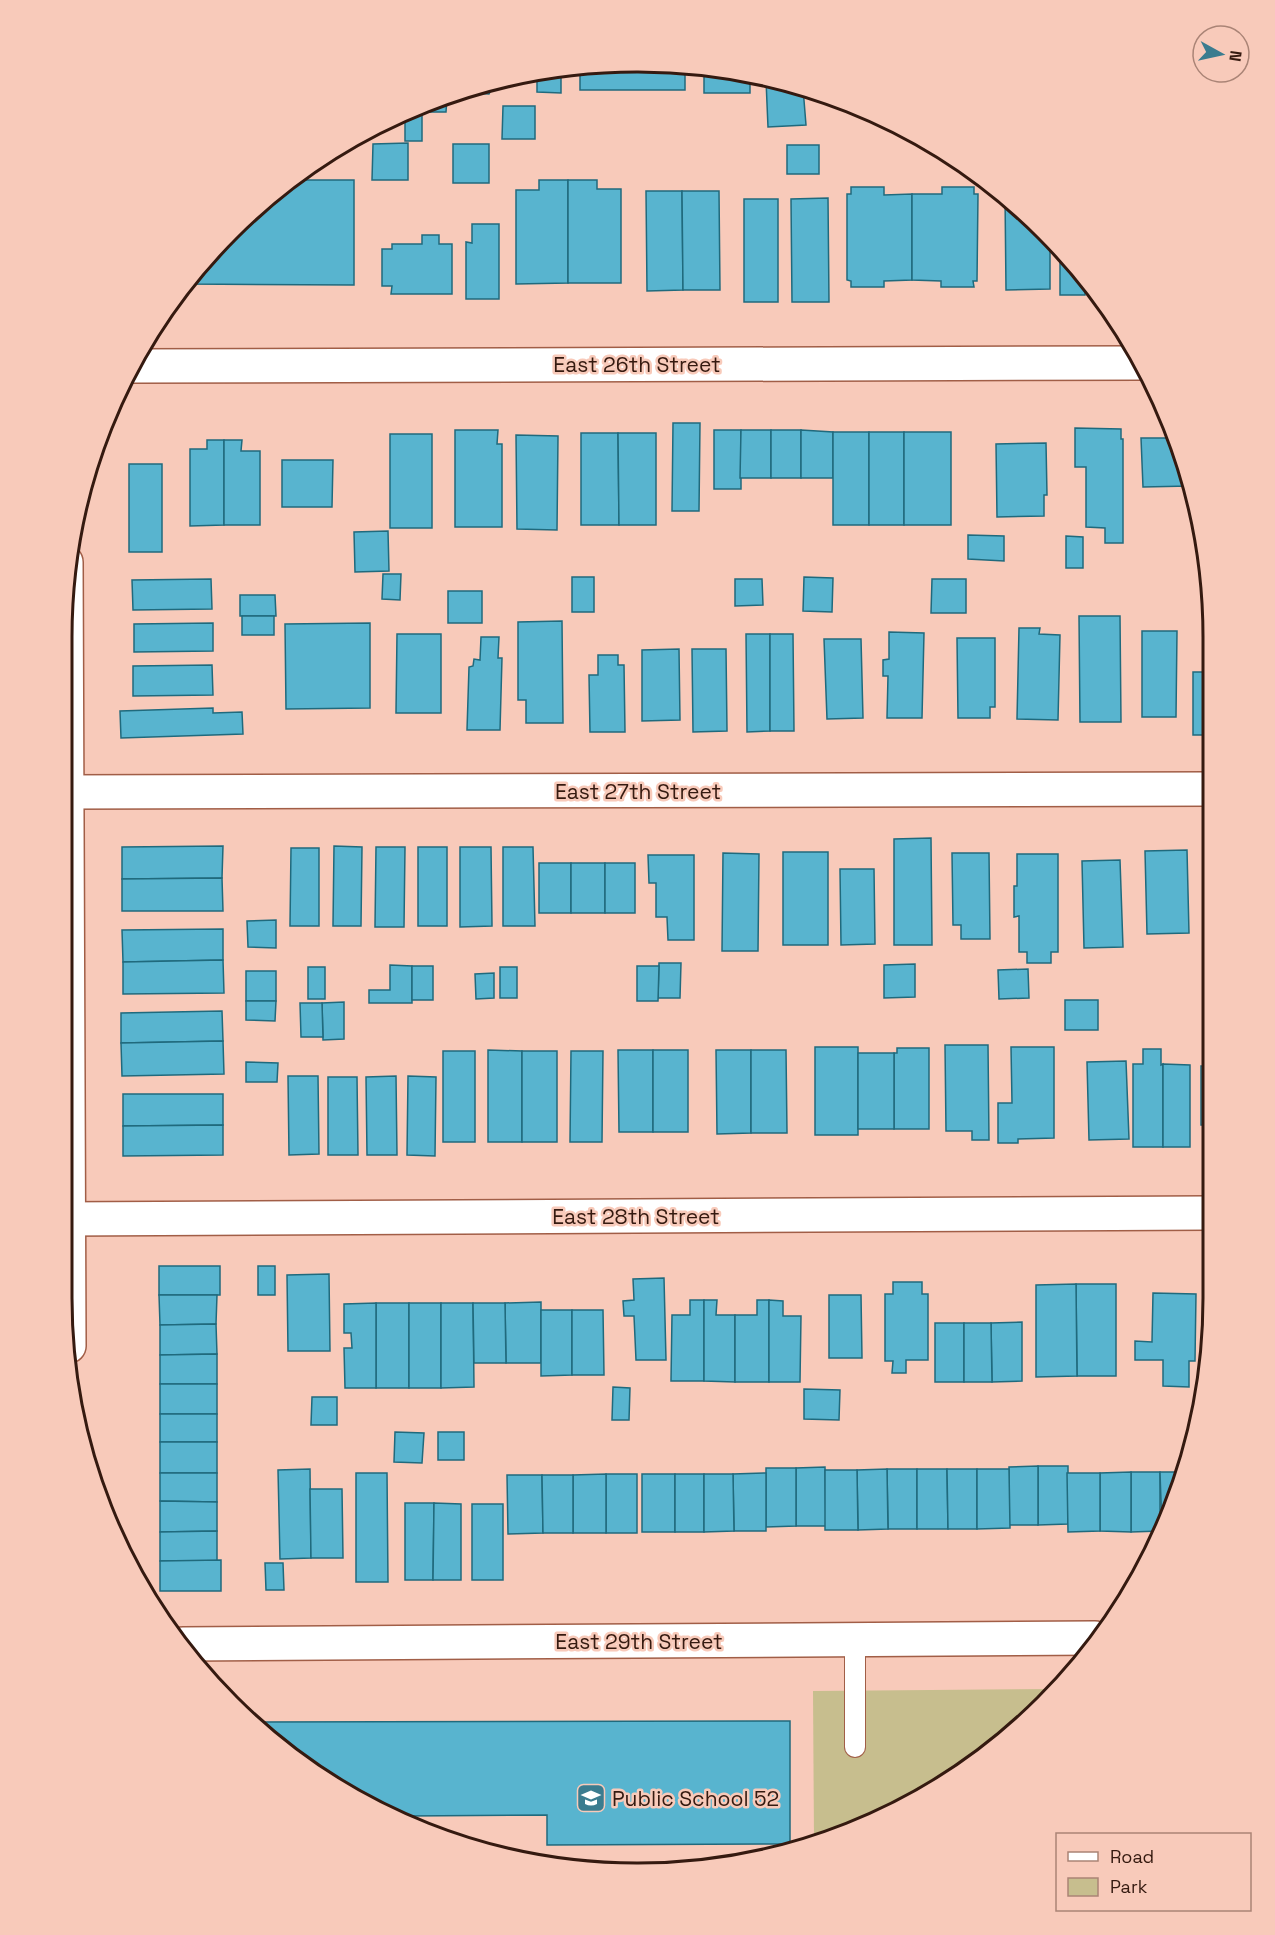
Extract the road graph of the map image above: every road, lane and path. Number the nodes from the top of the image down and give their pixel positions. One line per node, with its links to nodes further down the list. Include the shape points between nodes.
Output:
1 (1132, 363): 2 (street, East 26th Street)
2 (142, 366)
3 (1203, 789): 4 (street, East 27th Street)
4 (72, 792)
5 (1203, 1214): 6 (street, East 28th Street)
6 (72, 1219)
7 (1089, 1638): 8 (street, East 29th Street)
8 (855, 1639): 9 (street, East 29th Street); 10 (lane)
9 (191, 1644)
10 (855, 1747)

